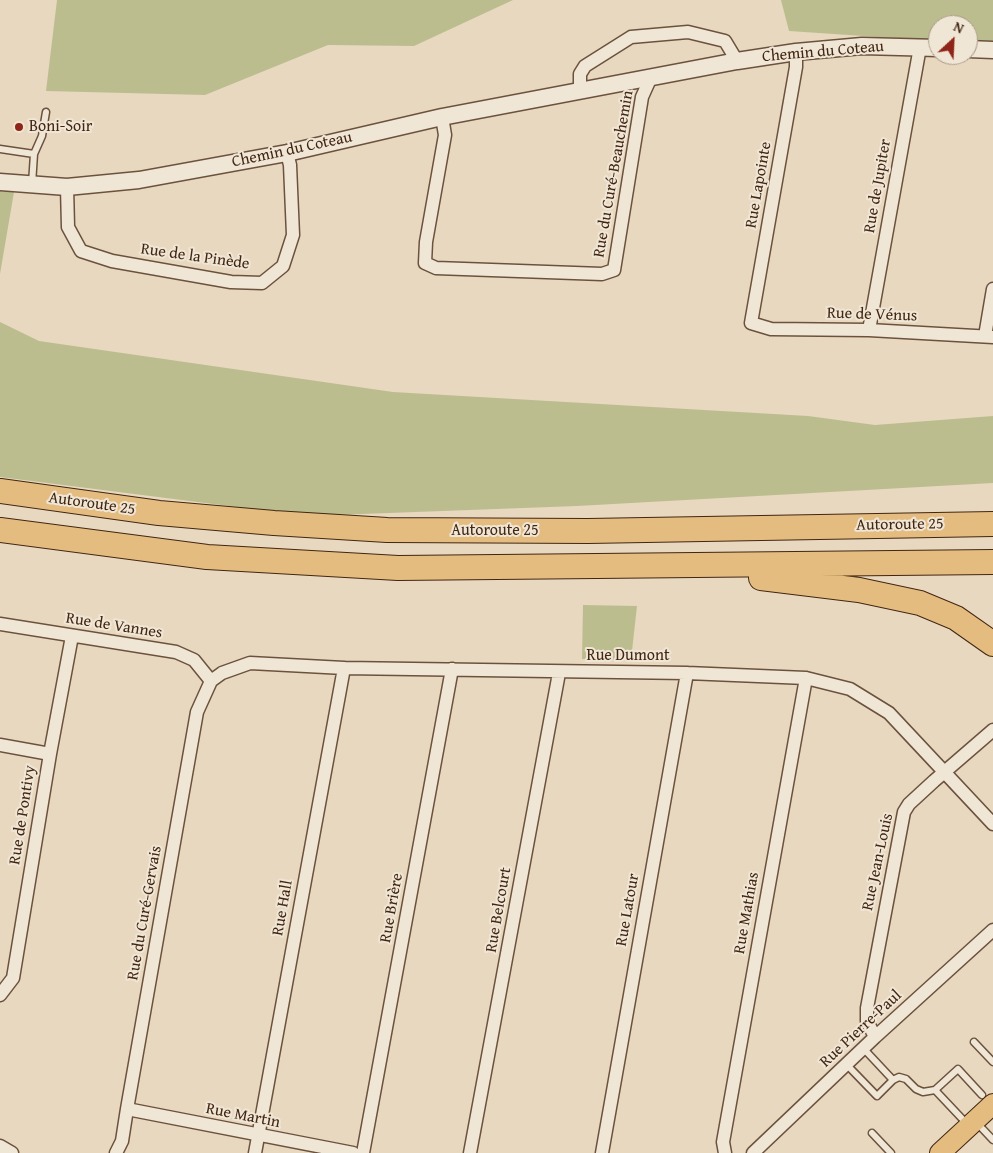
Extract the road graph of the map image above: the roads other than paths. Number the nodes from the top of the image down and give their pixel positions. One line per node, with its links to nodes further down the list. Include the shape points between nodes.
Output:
1 (920, 47): 2 (street, Chemin du Coteau); 5 (street, Chemin du Coteau, via 862,46); 19 (street, Rue de Jupiter)
2 (928, 47)
3 (978, 49): 4 (street)
4 (993, 50)
5 (796, 52): 6 (street, Chemin du Coteau); 18 (street, Rue Lapointe, via 796,67)
6 (738, 61): 7 (street, Chemin du Coteau); 8 (street, via 725,41 688,32 631,37 585,66 580,74)
7 (651, 77): 8 (street, Chemin du Coteau); 10 (street, Rue du Curé-Beauchemin, via 642,96 614,270 602,274 436,268 426,263 426,242 445,135)
8 (580, 90): 10 (street, Chemin du Coteau)
9 (46, 112): 13 (lane, via 42,136)
10 (442, 117): 12 (street, Chemin du Coteau)
11 (0, 149): 13 (lane)
12 (287, 153): 16 (street, Chemin du Coteau, via 139,180); 16 (street, Rue de la Pinède, via 293,235 283,266 262,283 231,282 167,271 112,261 81,251 68,227)
13 (34, 154): 15 (lane)
14 (0, 182): 15 (street, Chemin du Coteau)
15 (32, 185): 16 (street, Chemin du Coteau)
16 (67, 187)
17 (993, 289): 20 (street)
18 (750, 323): 19 (street, Rue de Vénus, via 772,329)
19 (869, 330): 20 (street, Rue de Vénus)
20 (989, 336)
21 (0, 491): 22 (highway, Autoroute 25, via 159,513 394,530 580,531)
22 (993, 524)
23 (0, 530): 25 (highway, via 177,554 326,566 438,569)
24 (993, 562): 25 (highway)
25 (660, 567): 28 (highway, via 844,588 910,600 956,618)
26 (0, 624): 27 (street, Rue de Vannes)
27 (72, 636): 34 (street, Rue de Vannes, via 176,652 194,660); 37 (street, Rue de Pontivy)
28 (993, 644)
29 (344, 668): 30 (street, Rue Dumont); 34 (street, Rue Dumont, via 250,663 222,673); 53 (street, Rue Hall)
30 (452, 668): 31 (street, Rue Dumont); 61 (street, Rue Brière)
31 (559, 673): 32 (street, Rue Dumont); 62 (street, Rue Belcourt)
32 (687, 673): 33 (street, Rue Dumont); 63 (street, Rue Latour)
33 (806, 678): 38 (street, Rue Dumont, via 850,689 890,713); 64 (street, Rue Mathias, via 723,1142)
34 (211, 681): 50 (street, Rue du Curé-Gervais, via 197,712)
35 (993, 730): 38 (street, Rue Jean-Louis)
36 (0, 745): 37 (street)
37 (50, 754): 41 (street, Rue de Pontivy, via 13,978)
38 (945, 773): 39 (street, Rue Dumont); 42 (street, Rue Jean-Louis, via 909,804 900,824 867,1008 867,1021)
39 (993, 824)
40 (993, 930): 42 (street, Rue Pierre-Paul)
41 (0, 995)
42 (875, 1036): 44 (street, Rue Pierre-Paul)
43 (974, 1042): 45 (lane)
44 (864, 1049): 46 (street, Rue Pierre-Paul); 47 (lane)
45 (993, 1062)
46 (847, 1065): 47 (lane, via 876,1096); 65 (street, Rue Pierre-Paul)
47 (893, 1080): 48 (lane, via 899,1077 906,1079 923,1092)
48 (935, 1090): 49 (lane, via 958,1069); 51 (lane)
49 (988, 1099): 51 (main road)
50 (127, 1109): 53 (street, Rue Martin); 58 (street, Rue du Curé-Gervais, via 122,1140)
51 (972, 1123): 54 (lane); 56 (main road)
52 (872, 1133): 66 (lane)
53 (258, 1136): 59 (street, Rue Hall); 60 (street, Rue Martin)
54 (993, 1140)
55 (0, 1146): 57 (street)
56 (944, 1152)
57 (12, 1153)
58 (116, 1153)
59 (255, 1153)
60 (354, 1153)
61 (363, 1153)
62 (470, 1153)
63 (602, 1153)
64 (724, 1153)
65 (753, 1153)
66 (891, 1153)

